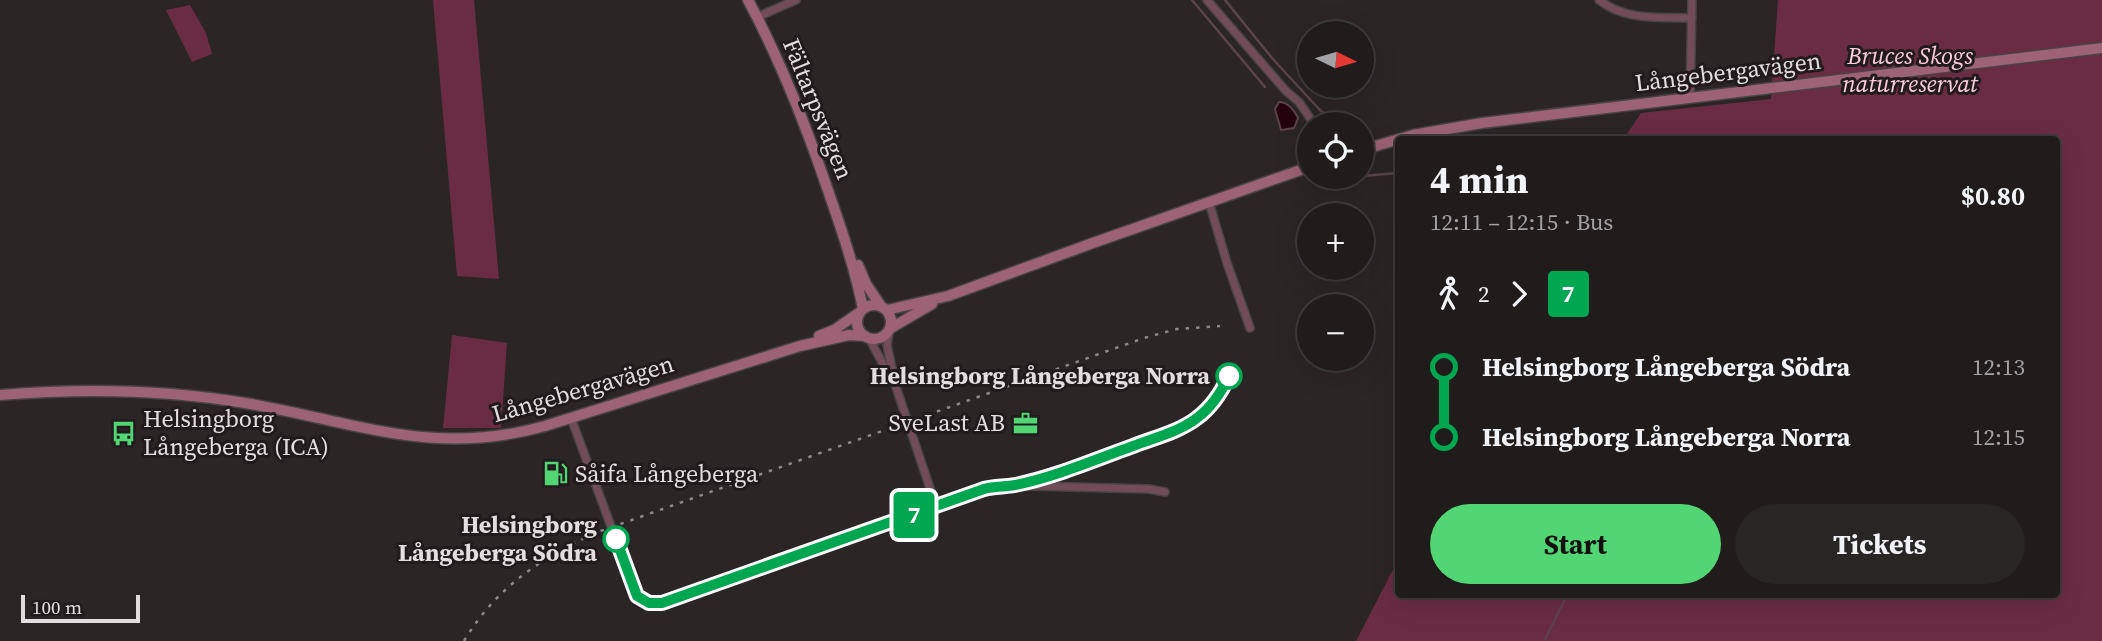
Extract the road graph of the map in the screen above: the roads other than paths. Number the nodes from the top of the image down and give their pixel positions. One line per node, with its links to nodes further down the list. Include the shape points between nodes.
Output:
1 (748, 0): 6 (street, Fältarpsvägen)
2 (796, 0): 6 (street)
3 (1207, 0): 10 (street)
4 (1600, 0): 7 (street, via 1636,17)
5 (1692, 0): 7 (street)
6 (757, 17): 16 (street, Fältarpsvägen, via 797,104)
7 (1692, 18): 9 (street)
8 (2102, 48): 9 (street, Långebergavägen)
9 (1690, 97): 11 (street, Långebergavägen)
10 (1306, 112)
11 (1417, 136)
12 (1395, 142): 13 (street, Långebergavägen)
13 (1374, 147)
14 (1297, 171): 15 (street)
15 (1209, 202): 17 (street); 20 (street)
16 (844, 236): 18 (street, Fältarpsvägen, via 866,284); 19 (street, Fältarpsvägen)
17 (948, 296): 18 (street); 21 (street)
18 (884, 308): 19 (street, via 873,305); 21 (street, via 891,317)
19 (862, 311): 22 (street, via 858,326); 23 (street, Långebergavägen)
20 (1251, 328)
21 (890, 330): 22 (street, via 878,339); 24 (street, via 887,345)
22 (867, 337): 23 (street, Långebergavägen, via 849,335); 24 (street)
23 (800, 346): 26 (street, Långebergavägen)
24 (896, 387): 28 (street)
25 (0, 395): 26 (street, Långebergavägen, via 106,390 186,394 393,435 442,439 508,435)
26 (571, 418): 28 (street, via 636,594 649,603 671,600)
27 (1165, 492): 28 (street, via 1002,485)
28 (936, 506)

